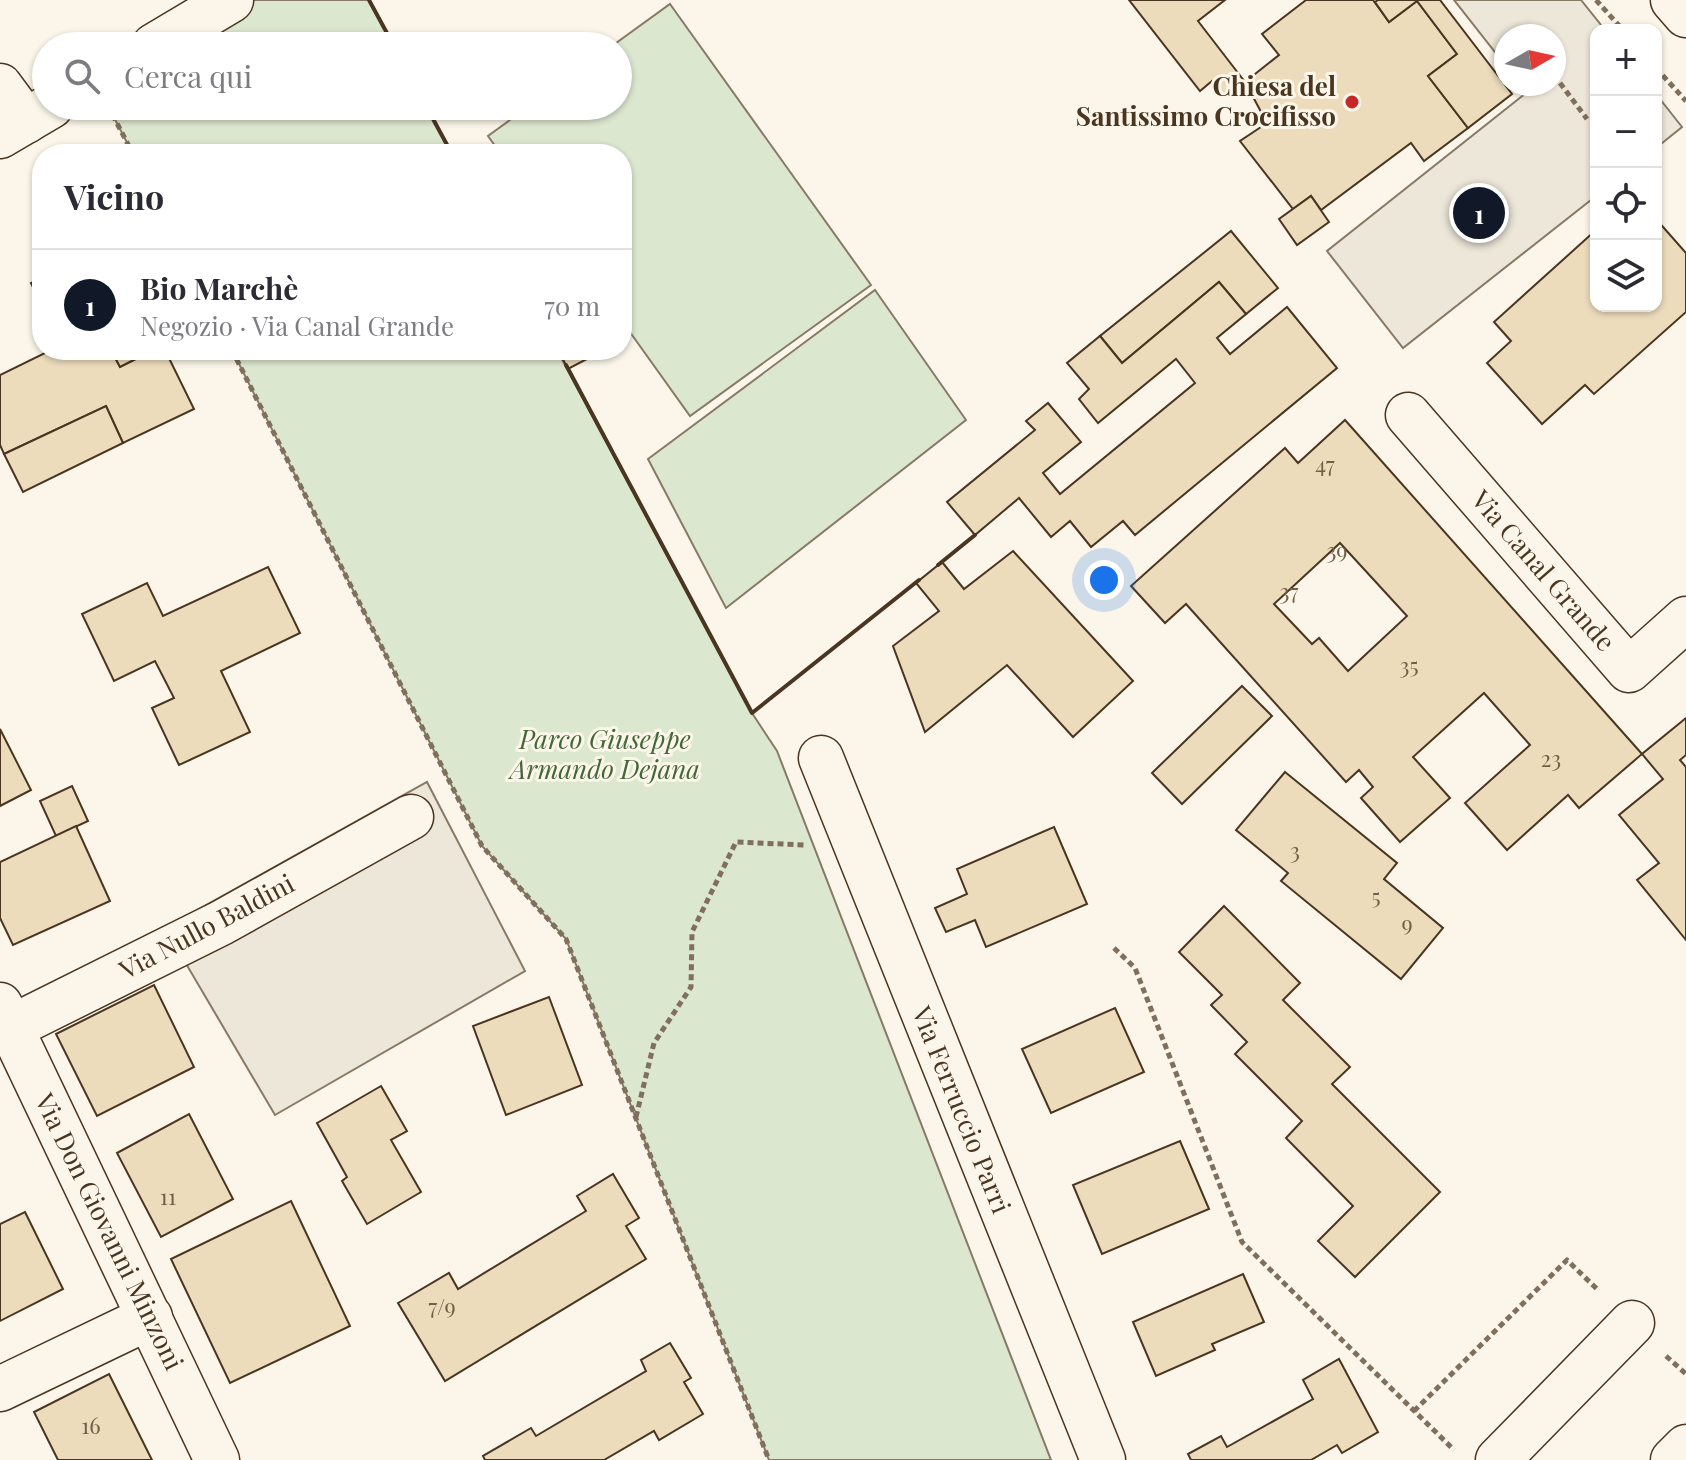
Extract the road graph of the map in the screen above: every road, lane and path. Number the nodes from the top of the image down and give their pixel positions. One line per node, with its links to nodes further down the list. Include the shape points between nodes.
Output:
1 (231, 0): 6 (street)
2 (1596, 0): 5 (path)
3 (1673, 0): 4 (street)
4 (1686, 15)
5 (1618, 24)
6 (177, 32)
7 (1662, 75): 10 (path)
8 (0, 86): 13 (street)
9 (1566, 91): 11 (path)
10 (1686, 101)
11 (1587, 119)
12 (115, 120): 14 (path)
13 (26, 121)
14 (128, 144)
15 (237, 360): 23 (path, via 482,846 566,939)
16 (1408, 415): 17 (street, Via Canal Grande, via 1629,670)
17 (1686, 619)
18 (821, 758): 20 (street, Via Ferruccio Parri)
19 (411, 817): 22 (street, Via Nullo Baldini, via 221,923)
20 (849, 828): 23 (path, via 813,845 736,842 692,932 691,987 654,1043); 33 (street, Via Ferruccio Parri)
21 (1114, 948): 28 (path, via 1135,968 1242,1242)
22 (4, 1022): 24 (street, Via Don Giovanni Minzoni)
23 (636, 1117): 32 (path)
24 (150, 1317): 27 (street); 31 (street, Via Don Giovanni Minzoni)
25 (1632, 1323): 26 (path); 28 (path, via 1567,1260); 30 (street)
26 (1686, 1374)
27 (0, 1389)
28 (1414, 1411): 30 (path)
29 (1686, 1447): 34 (street)
30 (1479, 1458)
31 (217, 1460)
32 (769, 1460)
33 (1103, 1460)
34 (1673, 1460)

